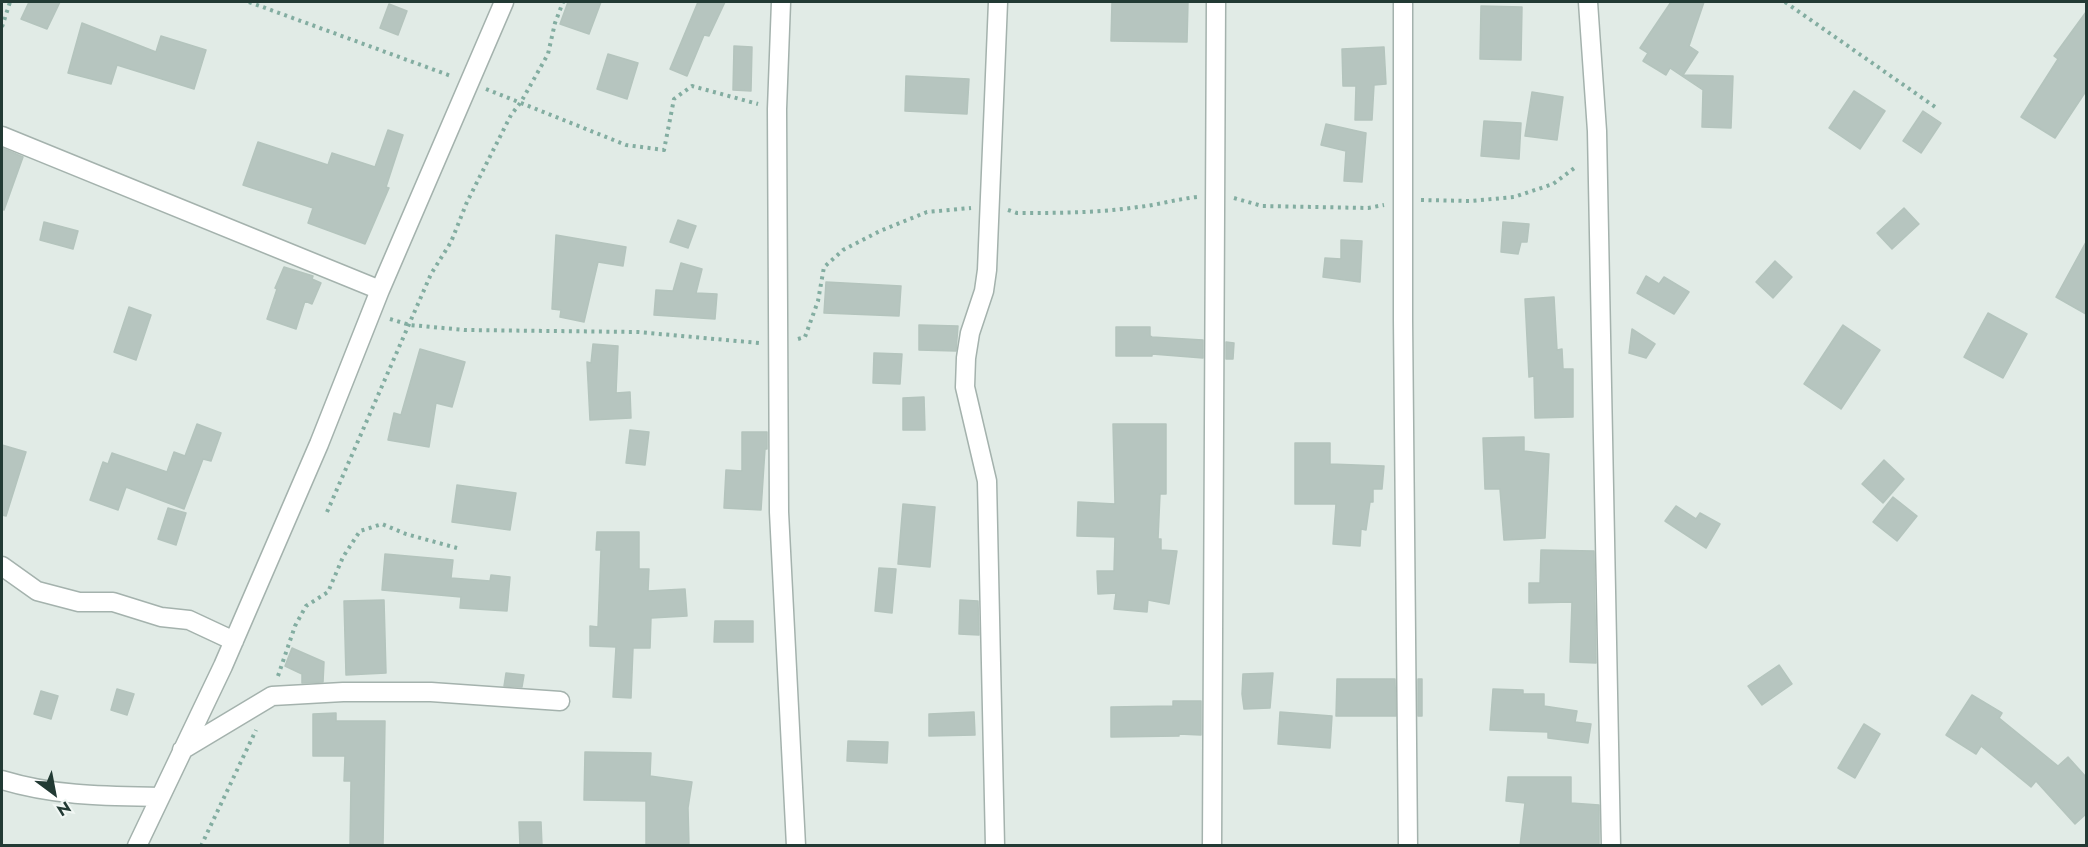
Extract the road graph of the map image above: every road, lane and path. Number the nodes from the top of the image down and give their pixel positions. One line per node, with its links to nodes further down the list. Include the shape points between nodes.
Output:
1 (10, 2): 11 (path)
2 (249, 2): 12 (path)
3 (504, 2): 12 (street)
4 (563, 2): 13 (path, via 548,54)
5 (781, 2): 14 (street)
6 (998, 2): 31 (street, via 987,270 970,333 965,387 987,480)
7 (1216, 2): 32 (street)
8 (1403, 2): 33 (street)
9 (1588, 2): 34 (street, via 1597,131)
10 (1785, 2): 15 (path)
11 (2, 27)
12 (470, 82): 13 (path); 17 (street)
13 (521, 102): 14 (path, via 626,145 664,150 674,99 692,86); 18 (path, via 431,274)
14 (777, 109): 30 (street, via 779,512)
15 (1938, 109)
16 (2, 136): 17 (street)
17 (380, 290): 21 (street)
18 (327, 512)
19 (457, 548): 22 (path, via 382,524 360,531 328,592 306,606 295,626)
20 (2, 566): 21 (street, via 37,591 79,602 113,602 160,617 189,620)
21 (234, 641): 25 (street)
22 (272, 696): 23 (street, via 431,692); 25 (street)
23 (560, 701)
24 (256, 728): 29 (path)
25 (182, 750): 27 (street)
26 (2, 780): 27 (street, via 85,796)
27 (159, 797): 28 (street)
28 (137, 846)
29 (201, 846)
30 (796, 846)
31 (995, 846)
32 (1212, 846)
33 (1408, 846)
34 (1611, 846)

